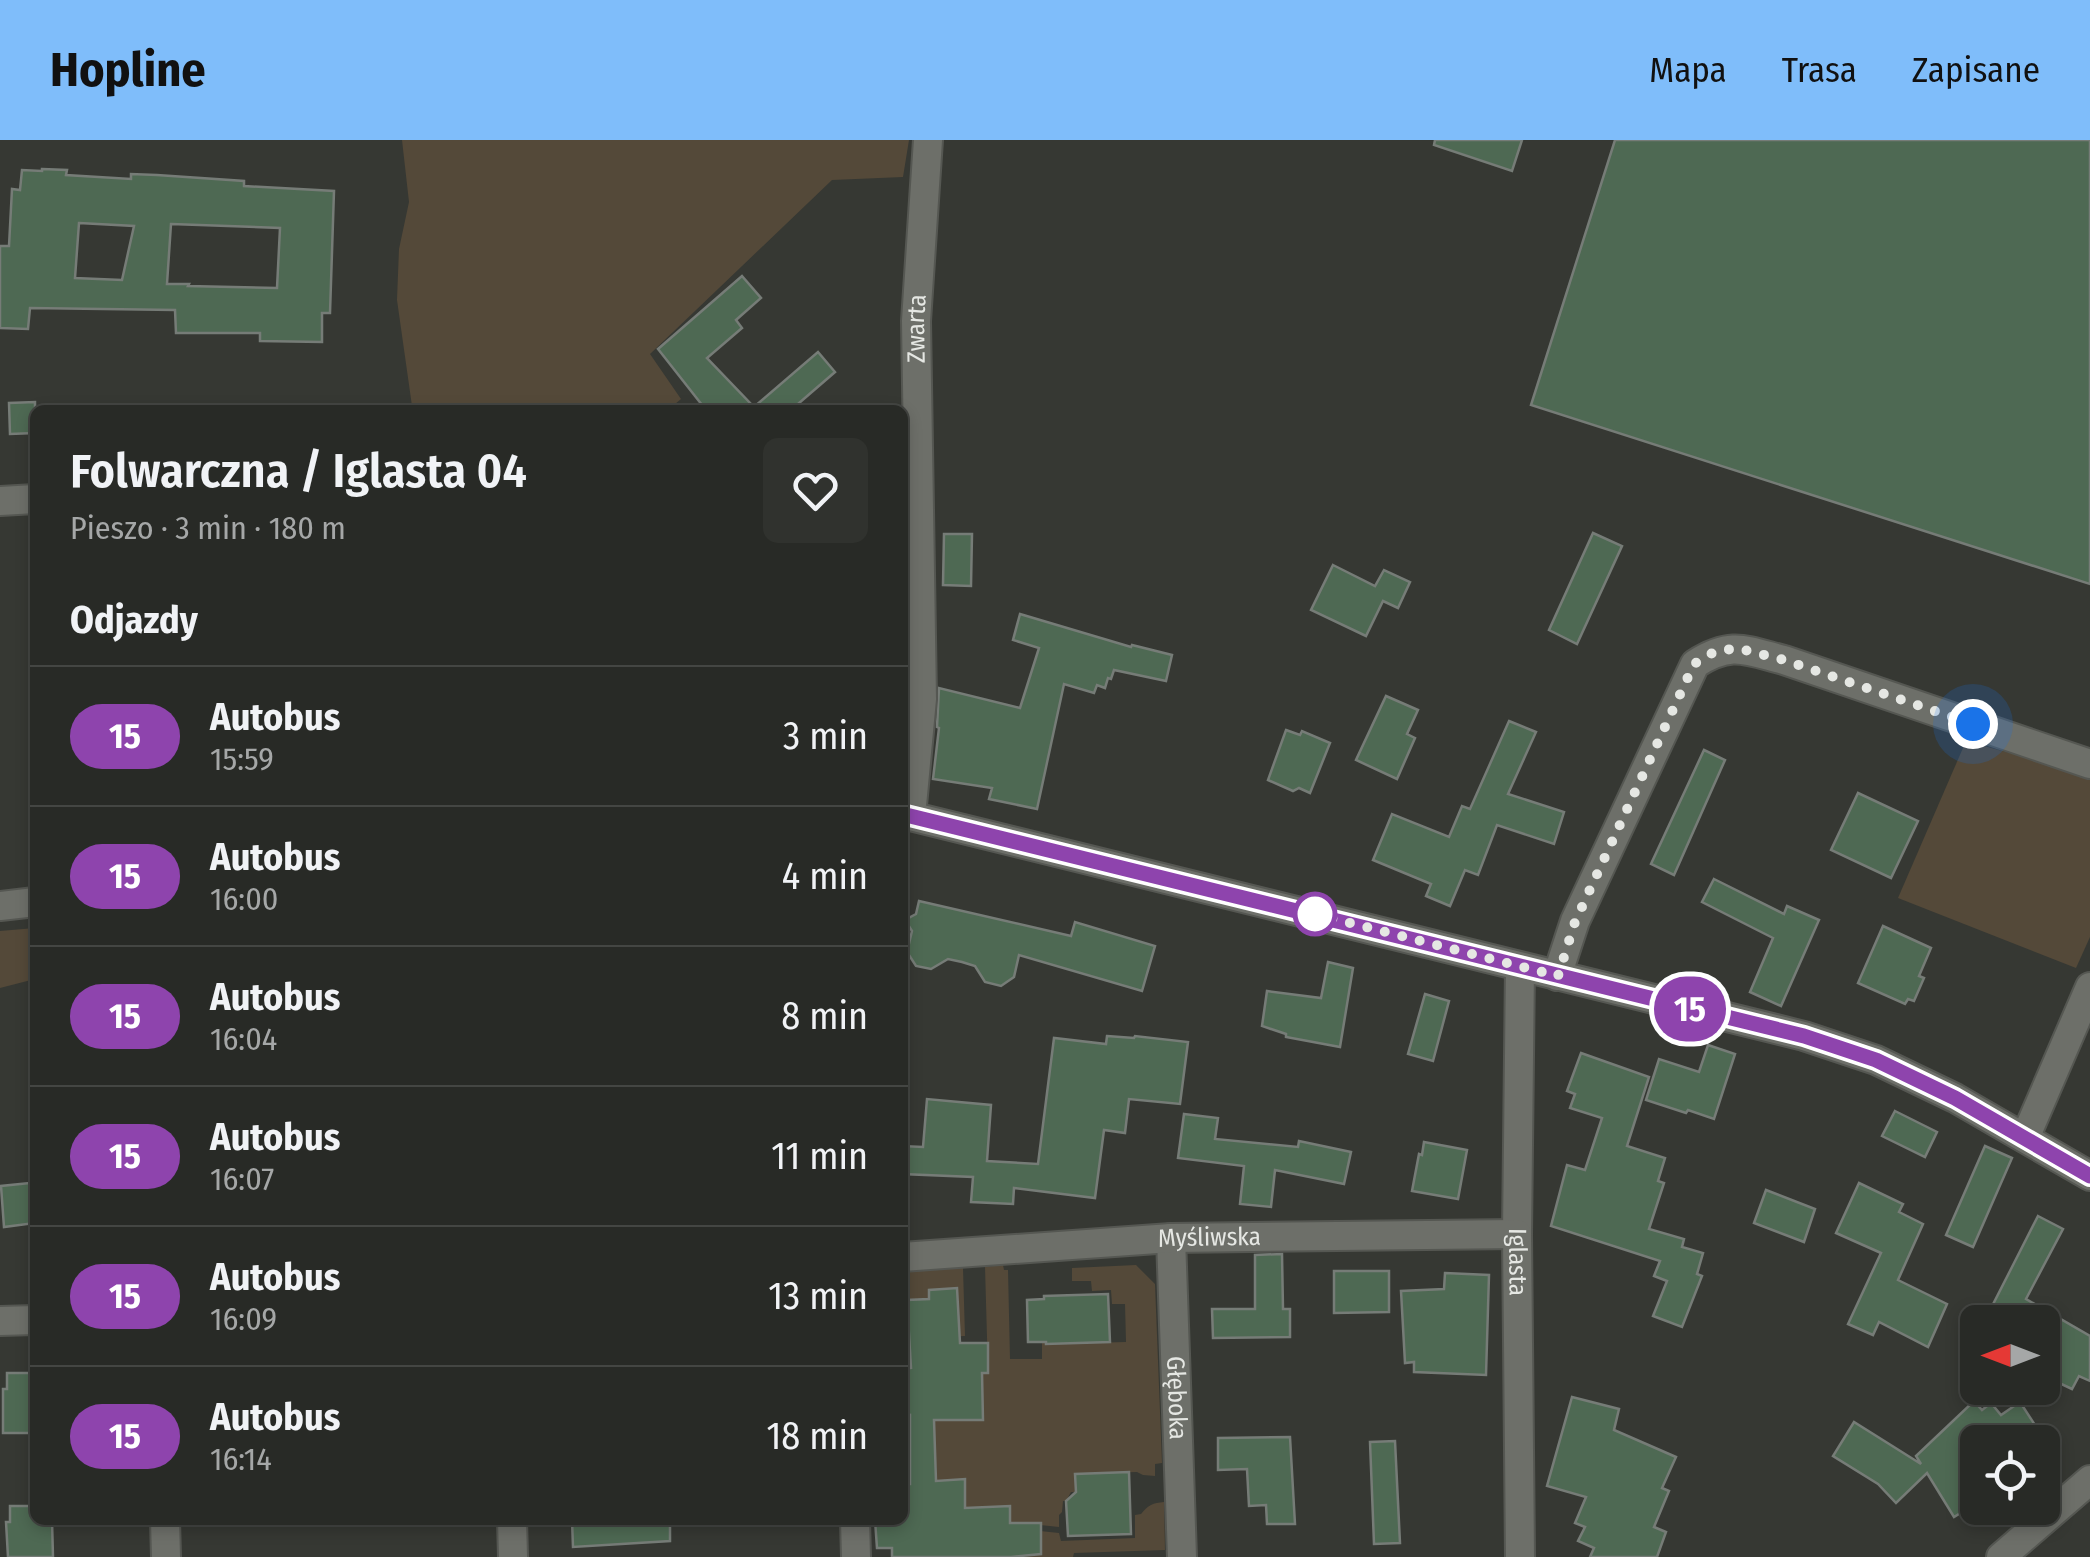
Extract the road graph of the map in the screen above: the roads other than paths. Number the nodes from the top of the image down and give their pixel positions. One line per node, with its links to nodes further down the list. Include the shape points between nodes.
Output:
1 (928, 140): 5 (street, Zwarta, via 916,322 922,700)
2 (30, 500): 3 (street)
3 (0, 501)
4 (2090, 764): 10 (street, via 1784,660 1737,648 1714,652 1694,664 1575,922)
5 (908, 807)
6 (908, 815): 9 (street)
7 (30, 903): 8 (street)
8 (0, 906)
9 (1520, 966): 10 (street); 14 (street, Iglasta)
10 (1558, 976): 12 (street, via 1876,1060)
11 (2090, 987): 12 (street)
12 (2025, 1138): 13 (street)
13 (2090, 1176)
14 (1517, 1234): 15 (street, Myśliwska); 27 (street, Iglasta)
15 (1172, 1238): 16 (street, Myśliwska); 26 (street, Głęboka)
16 (908, 1257)
17 (30, 1320): 18 (street)
18 (0, 1321)
19 (2090, 1480): 28 (street)
20 (165, 1525): 23 (street)
21 (512, 1525): 24 (street)
22 (855, 1525): 25 (street)
23 (166, 1557)
24 (513, 1557)
25 (856, 1557)
26 (1182, 1557)
27 (1520, 1557)
28 (2001, 1557)

